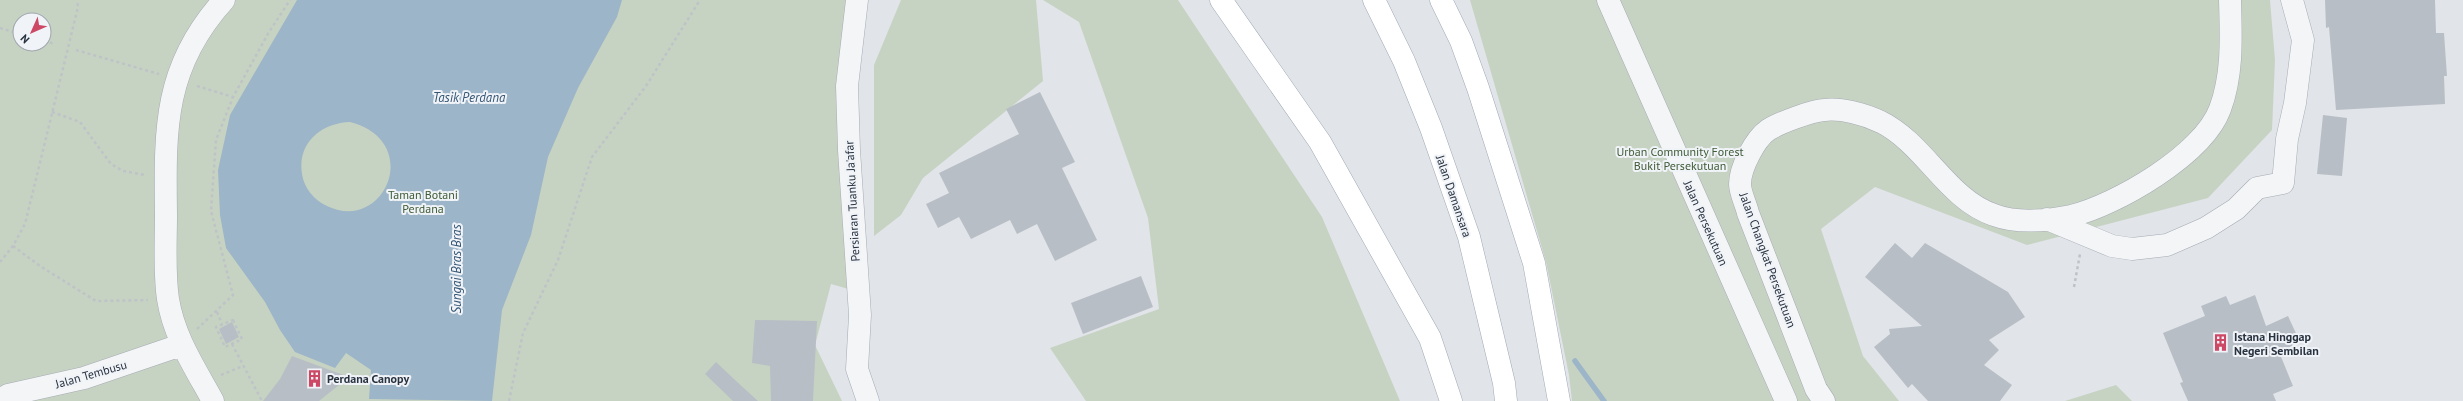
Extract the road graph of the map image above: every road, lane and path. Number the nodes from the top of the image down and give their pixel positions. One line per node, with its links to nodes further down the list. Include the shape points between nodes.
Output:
1 (76, 0): 22 (path, via 78,7)
2 (224, 0): 23 (street, via 191,46 176,78 167,125)
3 (290, 0): 21 (path)
4 (700, 0): 40 (path, via 646,86 592,156 558,260 523,333)
5 (857, 0): 41 (street, Persiaran Tuanku Ja'afar, via 847,86 848,136 860,315 857,369)
6 (1221, 0): 42 (main road, via 1320,142 1430,338)
7 (1374, 0): 43 (main road, Jalan Damansara, via 1404,61 1469,237 1504,383)
8 (1441, 0): 15 (main road)
9 (1450, 0): 15 (main road)
10 (1608, 0): 46 (street, Jalan Persekutuan)
11 (2230, 0): 24 (street, Jalan Changkat Persekutuan, via 2231,68 2220,110 2199,143 2171,166 2121,195 2072,215)
12 (2292, 0): 25 (street, Jalan Changkat Persekutuan, via 2303,40 2295,103 2287,139 2283,183 2257,188 2236,209 2206,228 2167,245 2132,249 2112,246)
13 (0, 28): 14 (path)
14 (12, 32)
15 (1461, 41): 35 (main road, via 1534,263)
16 (52, 43): 17 (path)
17 (55, 44)
18 (76, 50): 19 (path)
19 (165, 76)
20 (193, 85): 21 (path)
21 (233, 96): 30 (path, via 216,140 211,211 233,295)
22 (52, 112): 23 (path, via 80,122 104,156 123,171); 26 (path, via 25,224)
23 (165, 179): 33 (street, via 168,300)
24 (2048, 219): 25 (street, Jalan Changkat Persekutuan); 47 (street, Jalan Changkat Persekutuan, via 2019,221 1993,215 1965,198 1898,132 1880,122 1851,112 1823,110 1768,130 1747,156 1740,184 1751,220 1816,389)
25 (2083, 236): 28 (path)
26 (13, 246): 27 (path); 29 (path, via 96,301)
27 (0, 262)
28 (2074, 287)
29 (152, 300)
30 (217, 312): 31 (path); 33 (path)
31 (222, 324): 32 (path, via 216,327 225,347); 32 (path, via 233,320 242,339)
32 (232, 344): 34 (path)
33 (181, 345): 37 (street, Jalan Tembusu, via 84,378 8,395); 38 (street)
34 (243, 366): 36 (path); 39 (path)
35 (1555, 373): 44 (main road); 45 (street)
36 (219, 376)
37 (0, 400)
38 (213, 401)
39 (262, 401)
40 (509, 401)
41 (868, 401)
42 (1451, 401)
43 (1506, 401)
44 (1559, 401)
45 (1567, 401)
46 (1786, 401)
47 (1824, 401)

